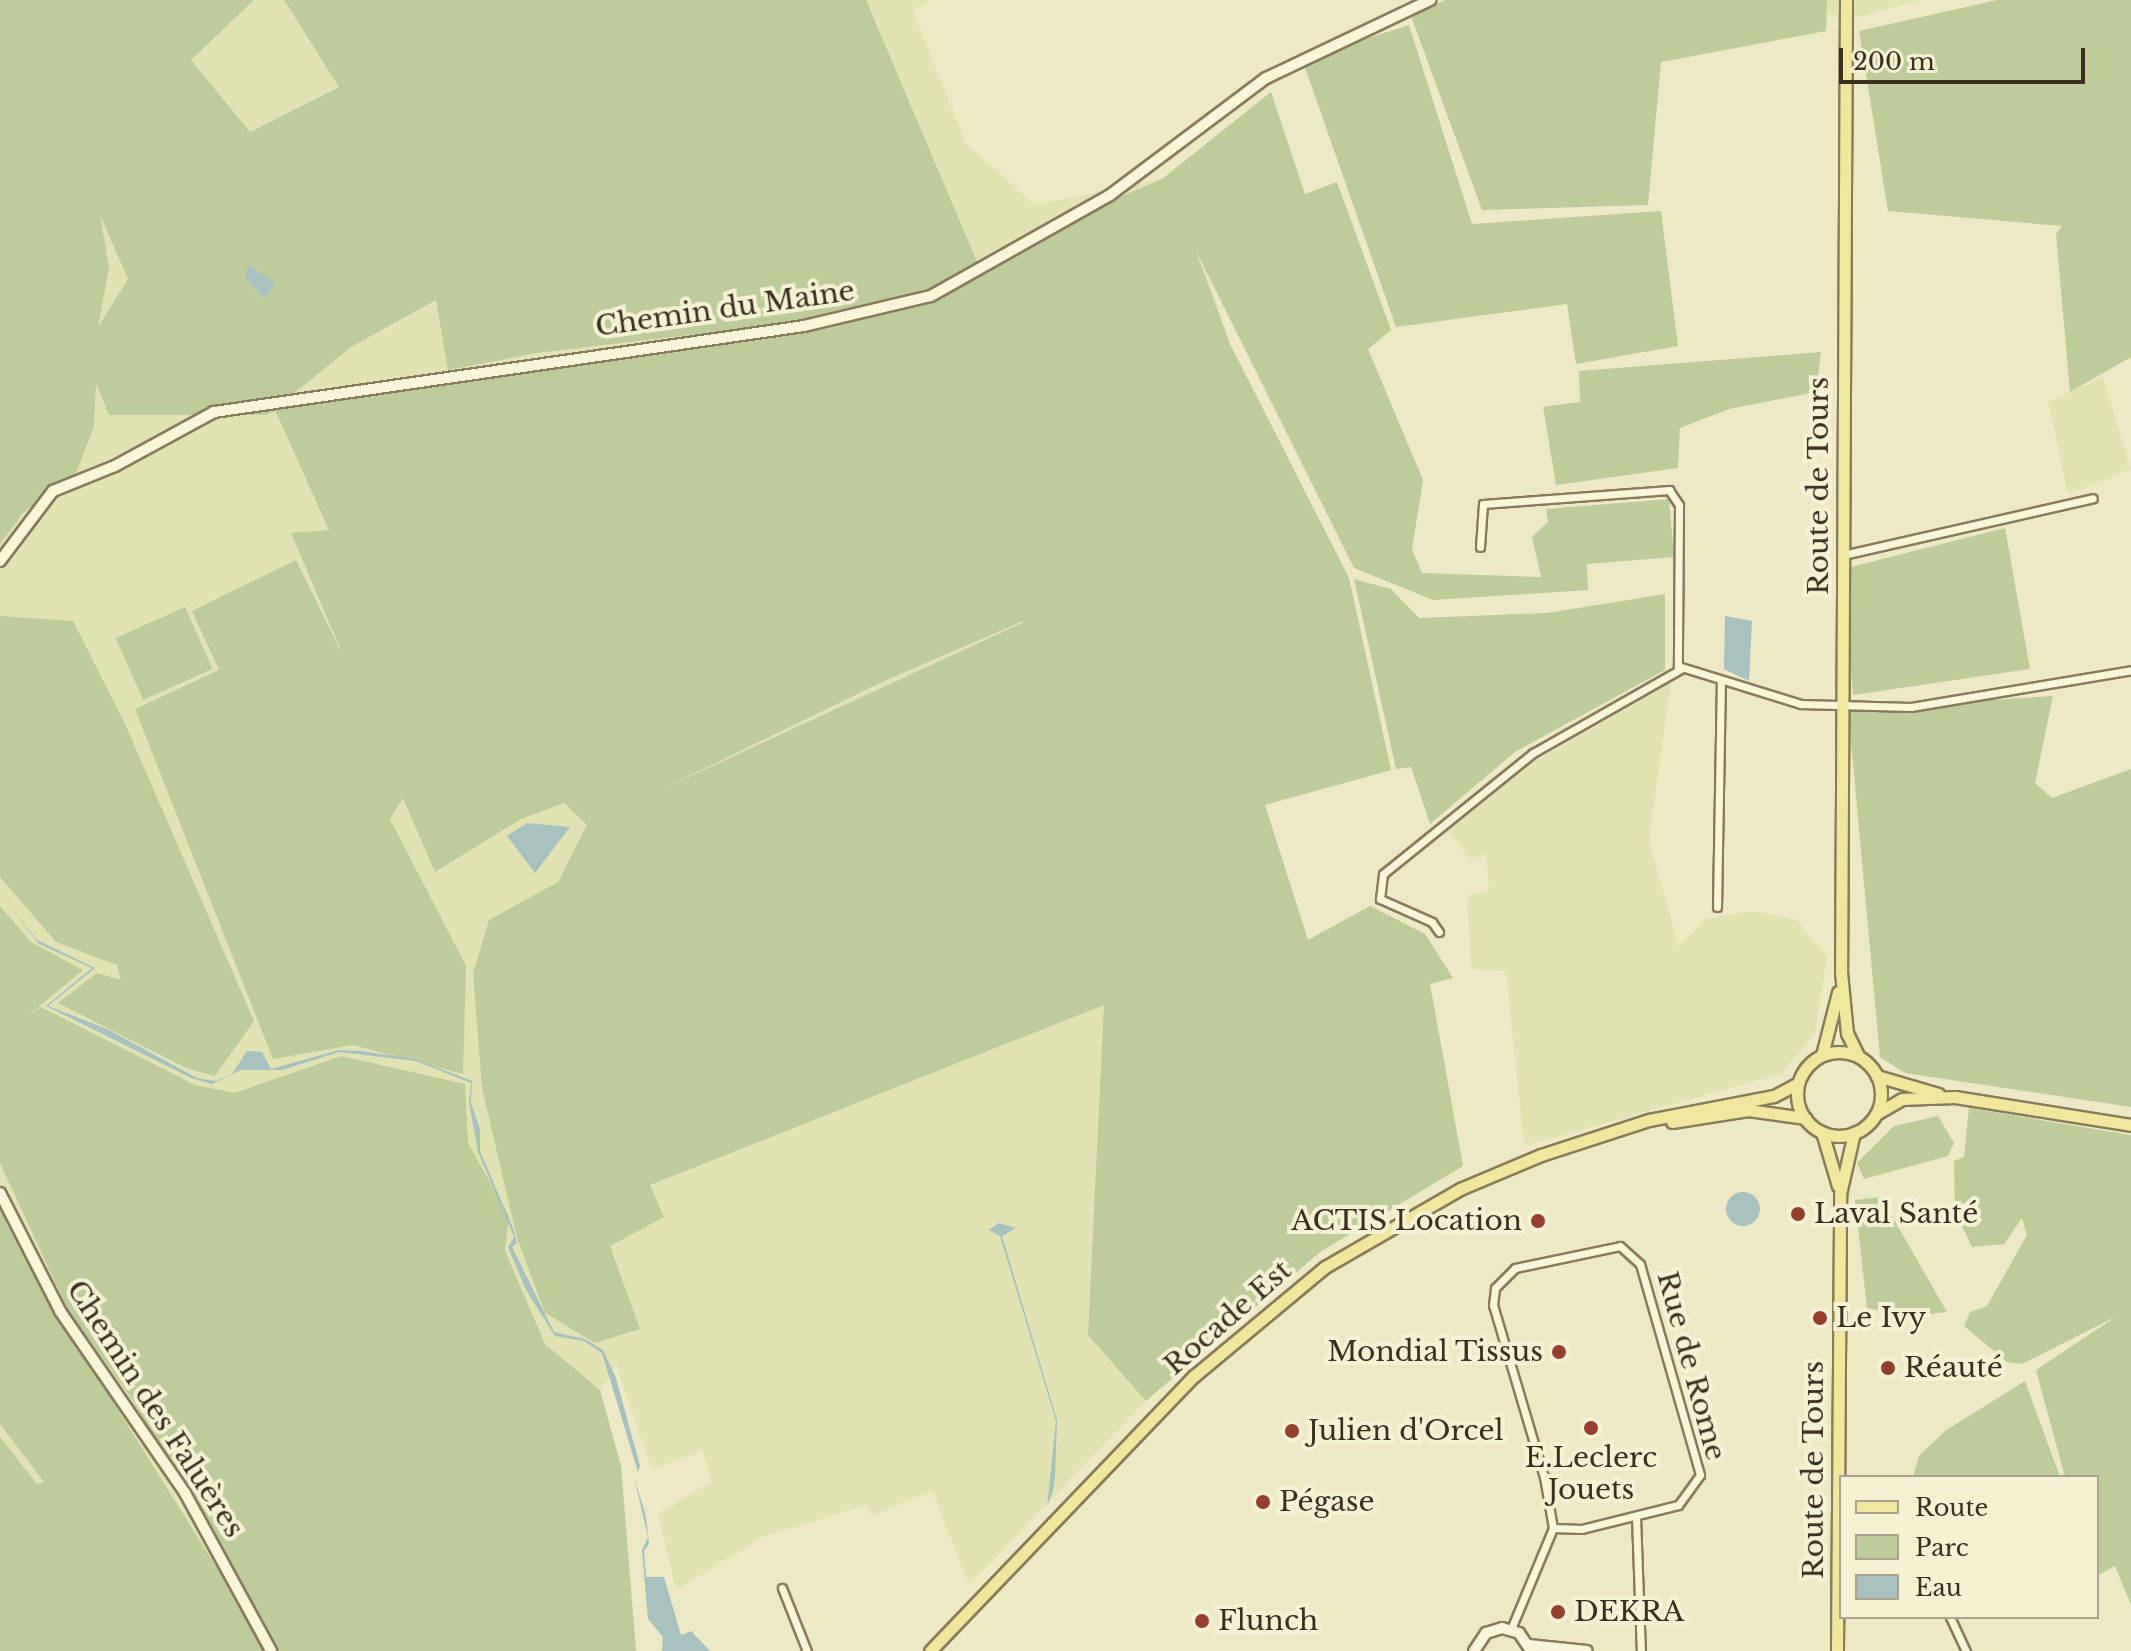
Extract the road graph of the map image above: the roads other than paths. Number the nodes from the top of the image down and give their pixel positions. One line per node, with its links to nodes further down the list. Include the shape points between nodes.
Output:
1 (1430, 0): 6 (street, Chemin du Maine, via 1266,78 1110,195 931,296 804,326 214,412 106,471 53,491)
2 (1846, 0): 5 (main road, Route de Tours)
3 (2093, 498): 5 (street)
4 (1480, 547): 7 (street, via 1483,504 1669,490 1679,505 1682,617 1675,657)
5 (1843, 555): 10 (main road, Route de Tours)
6 (0, 561)
7 (1681, 669): 9 (street); 12 (street, via 1533,753 1383,874 1380,899 1432,922)
8 (2131, 670): 10 (street, via 1911,707)
9 (1721, 682): 10 (street); 11 (street)
10 (1842, 709): 13 (main road, Route de Tours)
11 (1717, 907)
12 (1439, 932)
13 (1841, 972): 14 (main road, Route de Tours); 15 (main road, Route de Tours, via 1847,1033)
14 (1822, 1055): 15 (main road); 17 (main road)
15 (1858, 1056): 16 (main road)
16 (1877, 1076): 18 (main road); 19 (main road)
17 (1798, 1083): 20 (main road); 22 (main road, Rocade Est, via 1774,1096)
18 (1955, 1097): 19 (main road, via 1902,1099); 21 (main road)
19 (1876, 1114): 24 (main road)
20 (1805, 1118): 22 (main road, Rocade Est, via 1748,1110); 23 (main road)
21 (2131, 1125)
22 (1631, 1126): 39 (main road, Rocade Est, via 1460,1189 1380,1232 1283,1299 1160,1410)
23 (1822, 1132): 24 (main road); 26 (main road, Route de Tours)
24 (1854, 1133): 26 (main road, Route de Tours)
25 (0, 1193): 37 (street, Chemin des Faluères, via 74,1334 185,1493)
26 (1840, 1194): 27 (main road, Route de Tours)
27 (1839, 1475)
28 (1636, 1517): 29 (street, Rue de Rome); 29 (street, Rue de Rome, via 1678,1505 1700,1475 1640,1264 1620,1246 1598,1247 1515,1268 1500,1280 1494,1296); 41 (street)
29 (1553, 1528): 33 (street)
30 (1839, 1580): 42 (main road, Route de Tours)
31 (782, 1588): 38 (street)
32 (1951, 1619): 43 (street)
33 (1511, 1629): 34 (street); 35 (street, via 1493,1629)
34 (1530, 1648): 36 (street)
35 (1473, 1649)
36 (1570, 1650): 40 (street)
37 (271, 1651)
38 (807, 1651)
39 (930, 1651)
40 (1587, 1651)
41 (1641, 1651)
42 (1837, 1651)
43 (1966, 1651)

